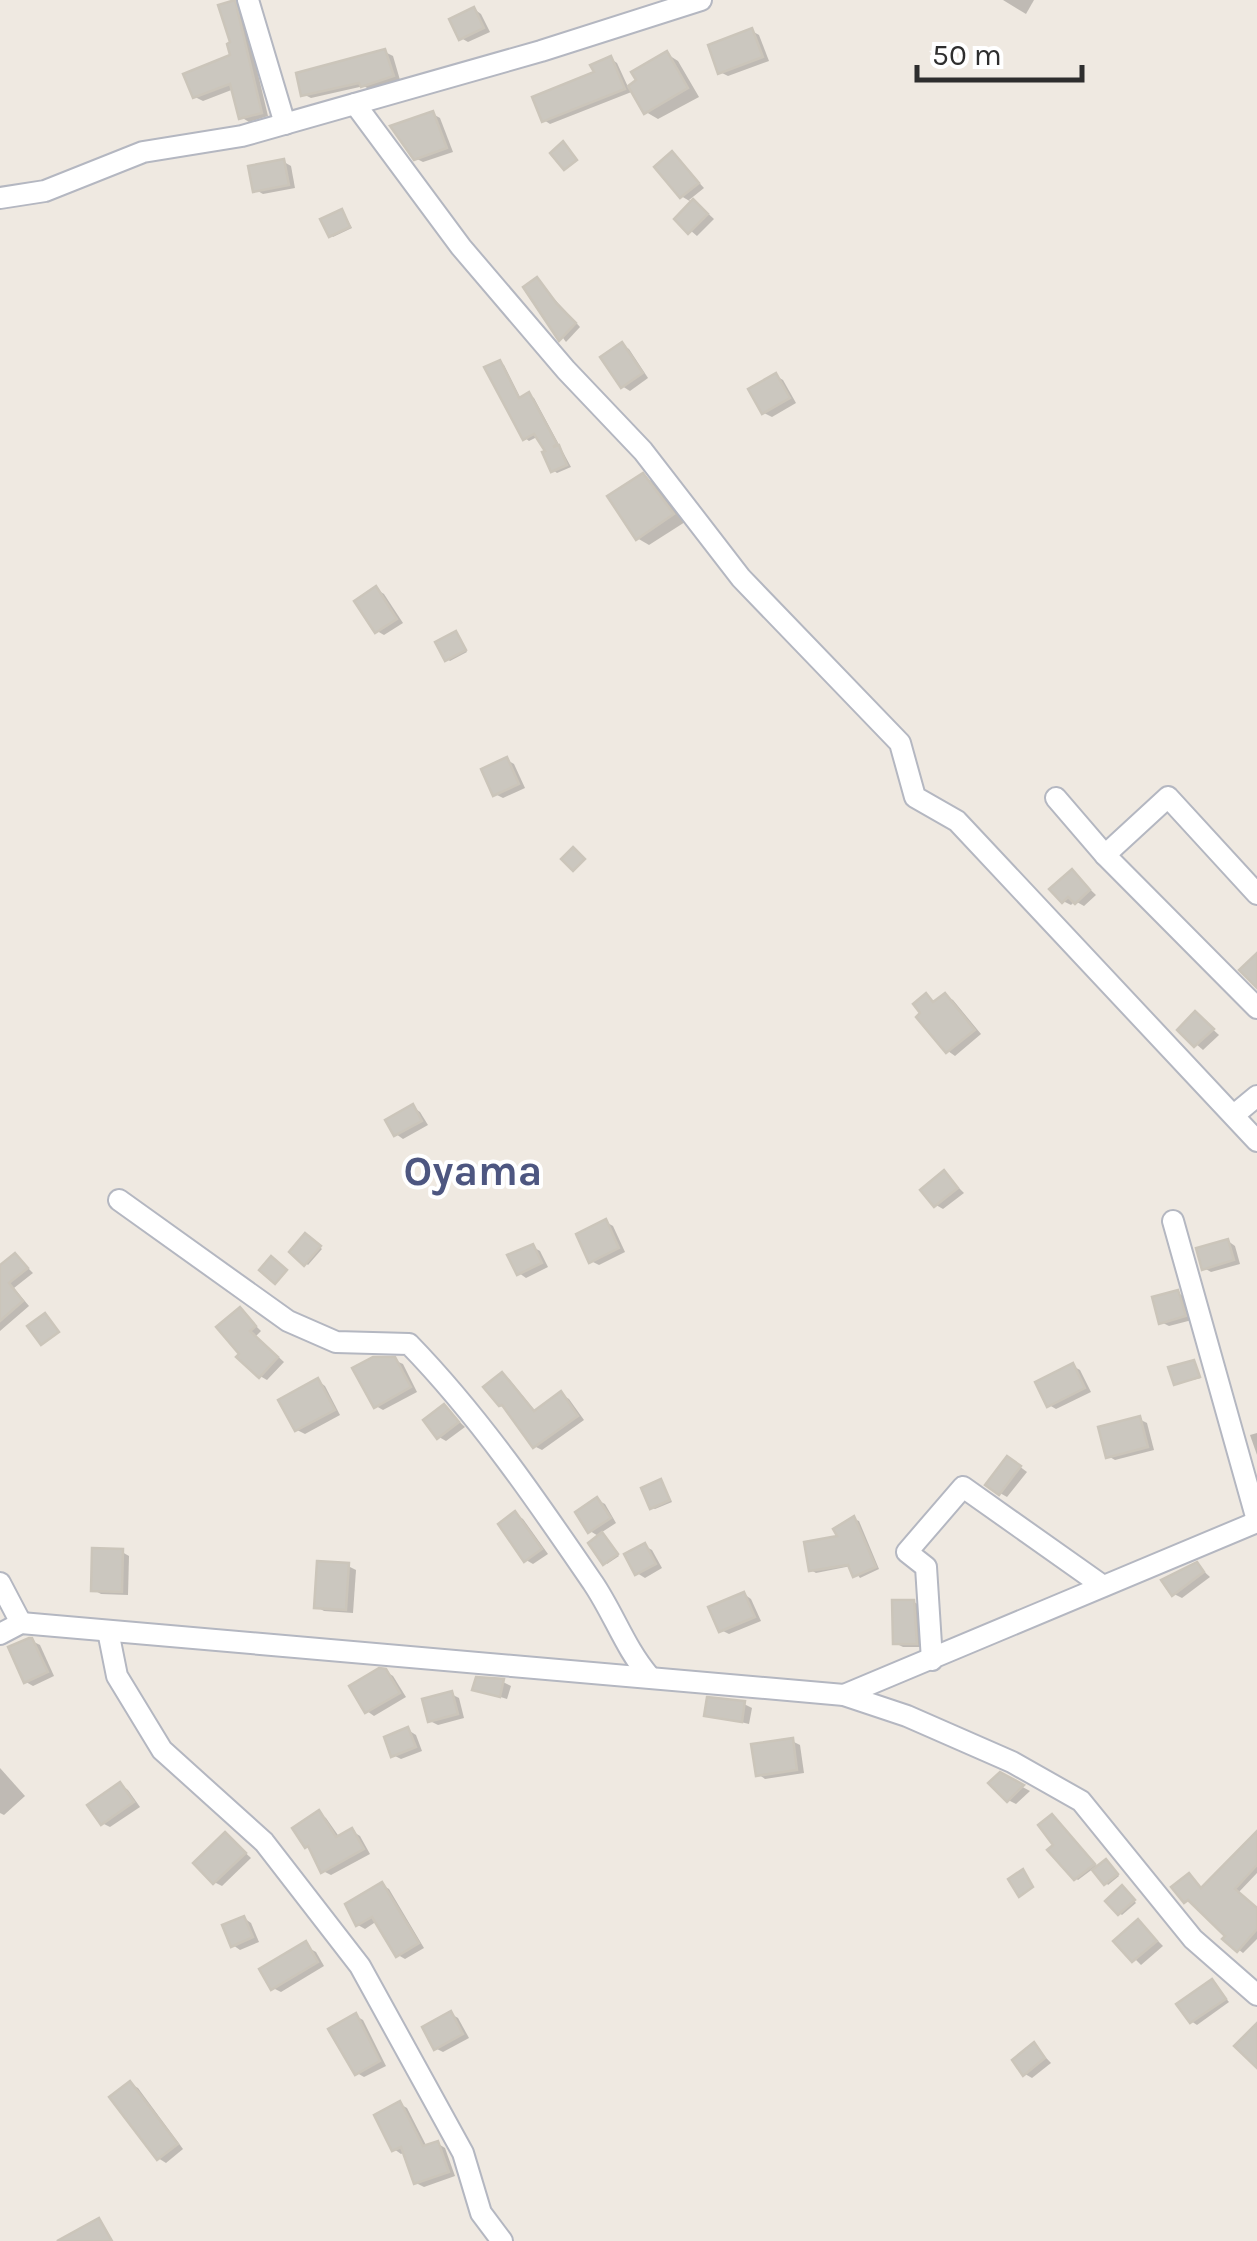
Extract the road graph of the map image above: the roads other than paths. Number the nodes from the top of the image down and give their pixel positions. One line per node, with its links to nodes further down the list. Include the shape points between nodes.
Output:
1 (248, 0): 4 (street)
2 (701, 0): 3 (street)
3 (355, 104): 4 (street); 11 (street, via 461,248 643,452 740,578 900,743 915,798 957,821)
4 (286, 124): 5 (street, via 143,152 45,192)
5 (0, 198)
6 (1056, 798): 7 (street)
7 (1105, 855): 8 (street, via 1168,796); 9 (street)
8 (1257, 894)
9 (1257, 1008)
10 (1257, 1096): 11 (street)
11 (1234, 1114): 12 (street)
12 (1257, 1141)
13 (118, 1200): 22 (street, via 288,1321 336,1342 409,1344 446,1382 549,1519)
14 (1173, 1221): 15 (street)
15 (1257, 1521): 17 (street)
16 (0, 1583): 18 (street)
17 (1104, 1586): 21 (street); 21 (street, via 963,1487 907,1552 926,1568)
18 (22, 1623): 19 (street); 20 (street)
19 (108, 1631): 22 (street); 25 (street, via 117,1676 162,1750 264,1842 360,1966 462,2153 481,2214)
20 (0, 1634)
21 (932, 1660): 23 (street)
22 (649, 1676): 23 (street)
23 (844, 1696): 24 (street, via 1012,1762 1082,1801 1192,1939)
24 (1257, 1995)
25 (502, 2241)

